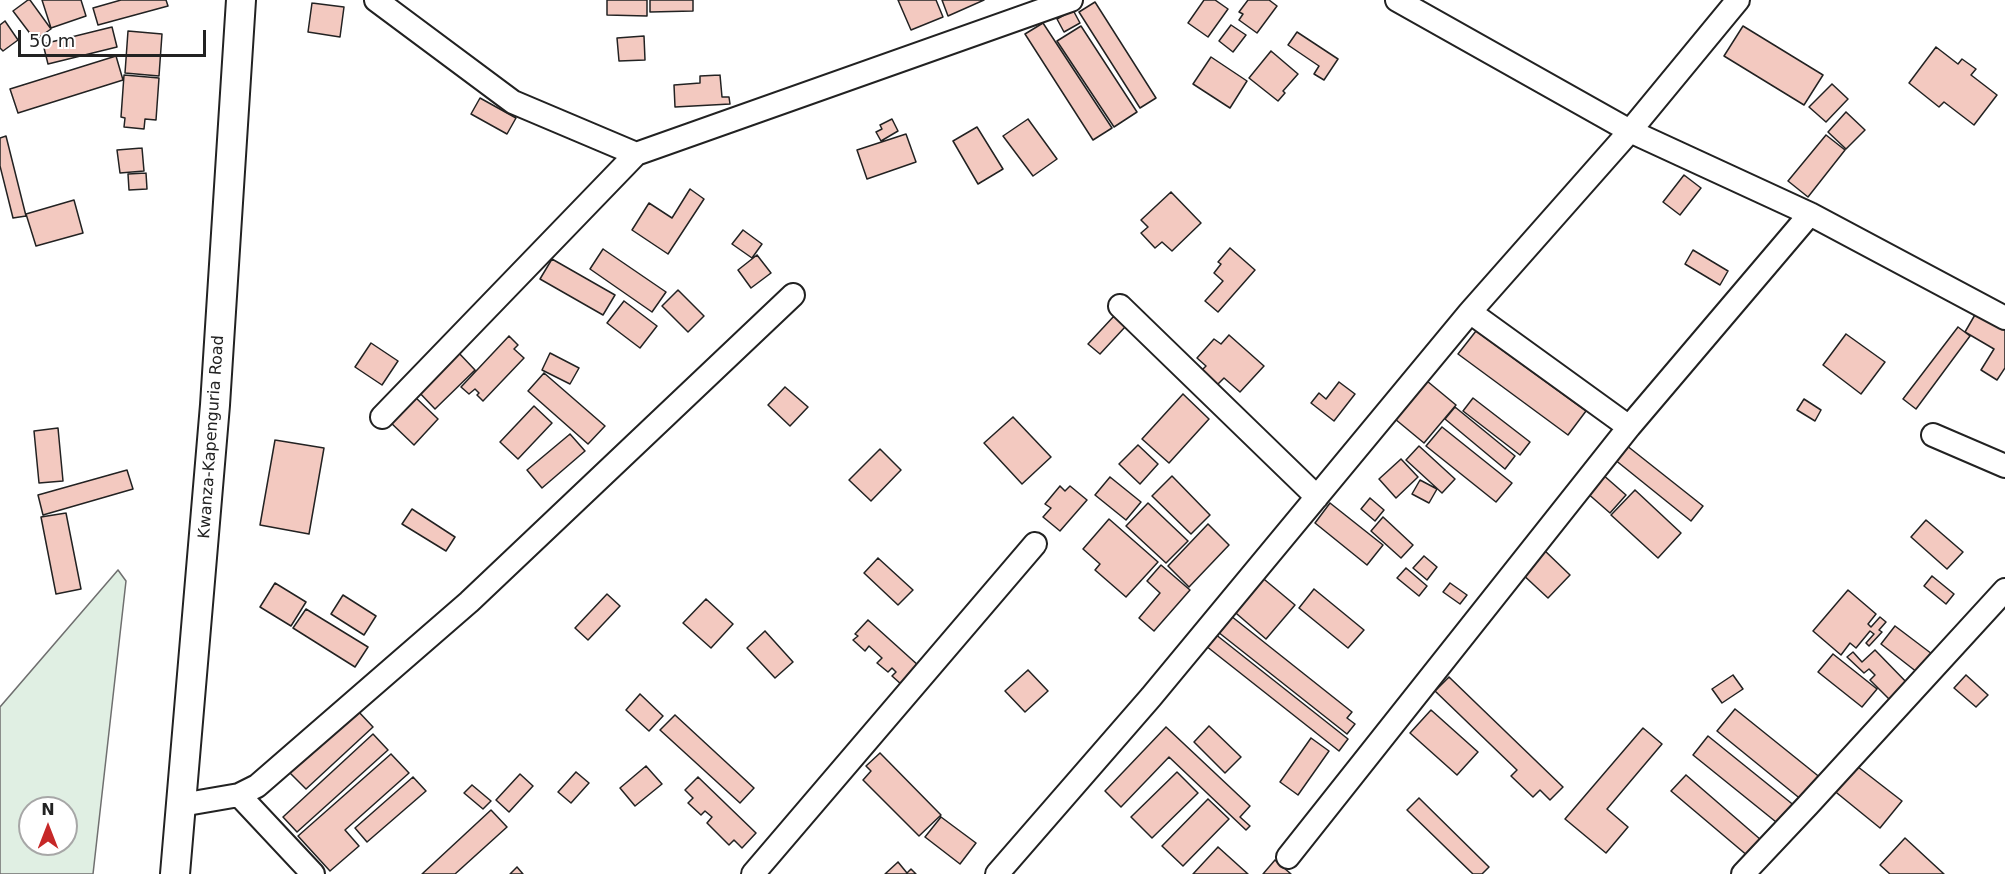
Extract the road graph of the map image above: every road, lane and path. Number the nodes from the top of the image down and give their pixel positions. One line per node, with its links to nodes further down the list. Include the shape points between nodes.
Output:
1 (241, 0): 21 (street, Kwanza-Kapenguria Road, via 215,405)
2 (376, 0): 7 (street, via 513,102)
3 (1071, 0): 7 (street)
4 (1397, 0): 6 (street)
5 (1738, 0): 6 (street)
6 (1630, 131): 8 (street); 11 (street)
7 (636, 154): 13 (street)
8 (1810, 214): 12 (street); 14 (street)
9 (793, 295): 20 (street, via 470,602 257,786)
10 (1120, 306): 17 (street)
11 (1470, 312): 14 (street); 17 (street)
12 (2005, 318)
13 (382, 417)
14 (1629, 427): 22 (street)
15 (1933, 435): 16 (street)
16 (2005, 466)
17 (1317, 497): 26 (street, via 1159,688)
18 (1035, 544): 25 (street)
19 (2005, 590): 27 (street)
20 (239, 795): 21 (street); 24 (street)
21 (181, 805): 23 (street, Kwanza-Kapenguria Road)
22 (1288, 857)
23 (175, 874)
24 (313, 874)
25 (753, 874)
26 (997, 874)
27 (1743, 874)

